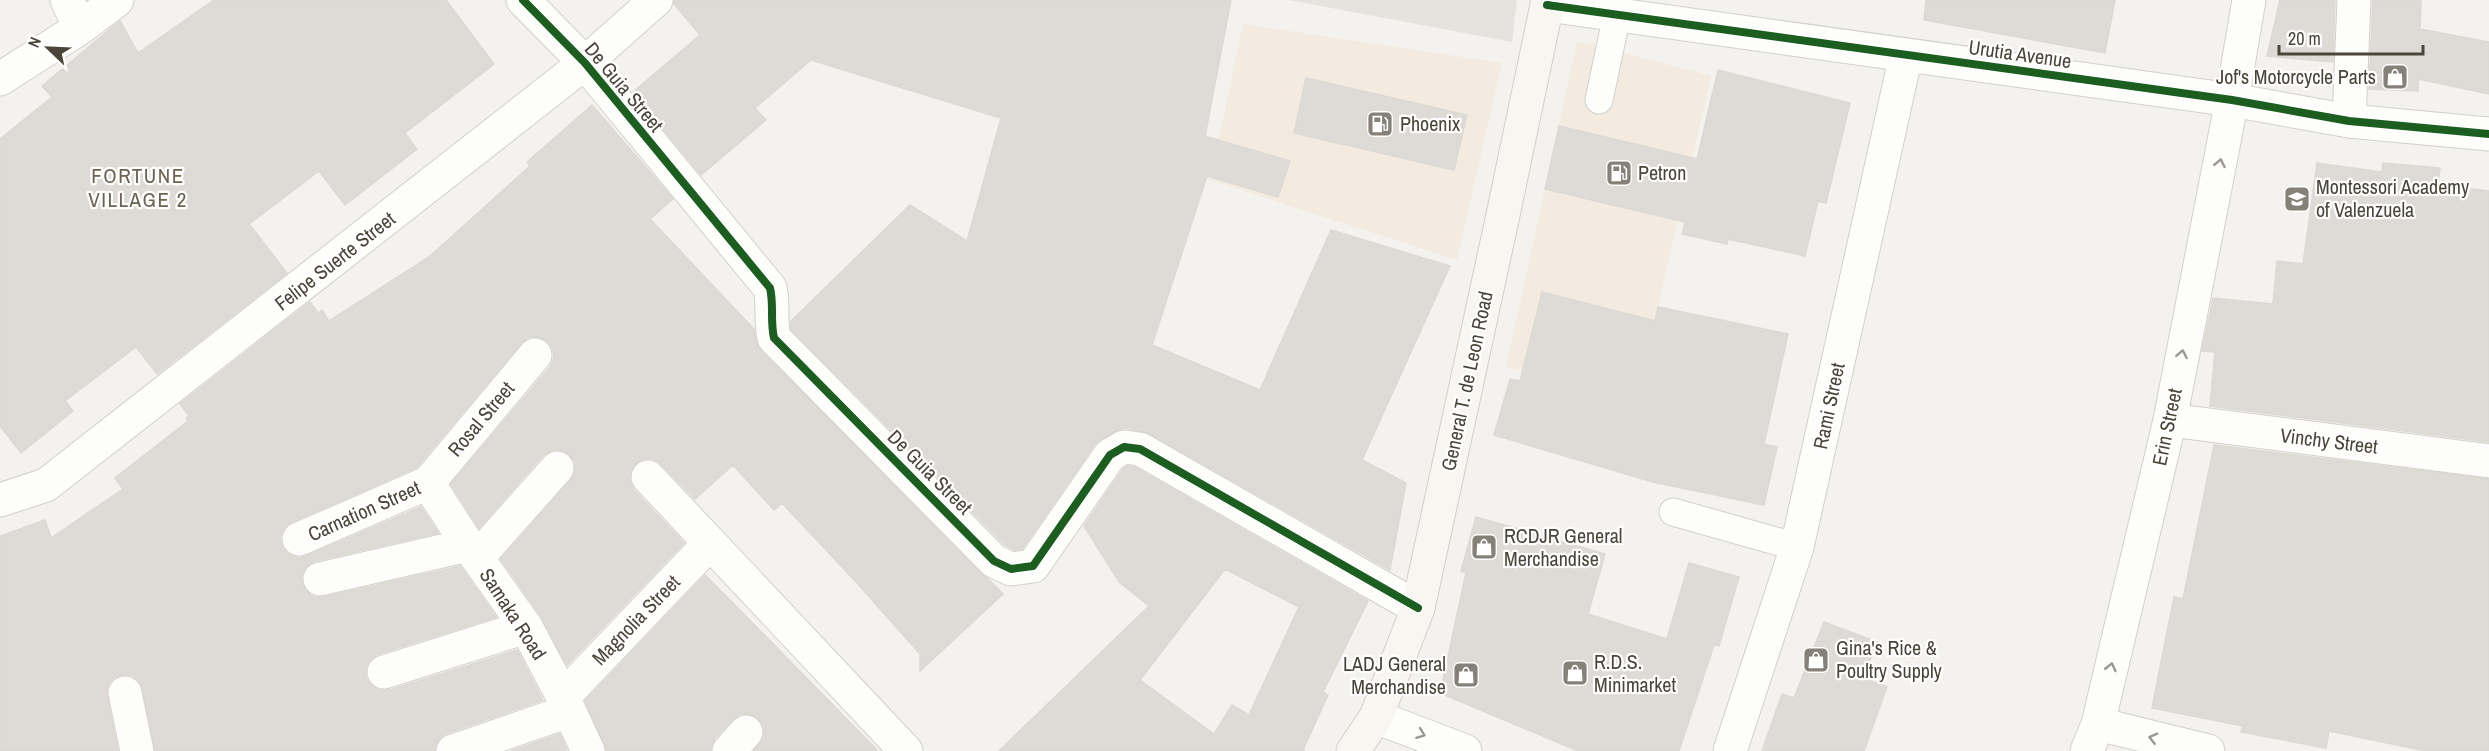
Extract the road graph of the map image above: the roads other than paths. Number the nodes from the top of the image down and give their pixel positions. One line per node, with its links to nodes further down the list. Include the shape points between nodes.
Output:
1 (117, 0): 7 (street)
2 (523, 0): 10 (street, De Guia Street)
3 (656, 0): 10 (street, Felipe Suerte Street)
4 (2249, 0): 13 (street, Erin Street)
5 (2354, 0): 14 (street)
6 (1547, 3): 8 (street, Urutia Avenue); 29 (main road, General T. de Leon Road)
7 (73, 14): 11 (street)
8 (1617, 15): 9 (street, Urutia Avenue); 12 (lane)
9 (1906, 55): 13 (street, Urutia Avenue); 26 (street, Rami Street)
10 (585, 63): 22 (street, Felipe Suerte Street, via 46,485); 29 (street, De Guia Street, via 770,288 774,338 994,561 1011,568 1033,566 1110,454 1124,447 1140,449)
11 (0, 80)
12 (1599, 100)
13 (2232, 100): 14 (street, Urutia Avenue); 17 (street, Erin Street, one-way to 13)
14 (2349, 122): 15 (street, Urutia Avenue)
15 (2489, 134)
16 (535, 355): 21 (street, Rosal Street)
17 (2170, 420): 18 (street, Vinchy Street); 35 (street, Erin Street, one-way to 17)
18 (2489, 461)
19 (557, 468): 27 (street)
20 (648, 477): 25 (street)
21 (428, 483): 24 (street, Carnation Street); 27 (street, Samaka Road)
22 (0, 500)
23 (1673, 512): 26 (lane)
24 (299, 539)
25 (709, 544): 33 (street, Magnolia Street); 39 (street)
26 (1797, 547): 42 (street, Rami Street)
27 (472, 552): 28 (street); 30 (street, Samaka Road)
28 (320, 579)
29 (1418, 608): 34 (main road, General T. de Leon Road)
30 (526, 627): 31 (street); 33 (street, Samaka Road)
31 (384, 672)
32 (125, 693): 36 (street)
33 (566, 704): 37 (street); 38 (street, Samaka Road)
34 (1376, 717): 40 (main road, General T. de Leon Road); 41 (street, one-way to 41)
35 (2092, 738): 43 (street, one-way to 35)
36 (137, 751)
37 (453, 751)
38 (588, 751)
39 (906, 751)
40 (1353, 751)
41 (1465, 751)
42 (1730, 751)
43 (2208, 751)

